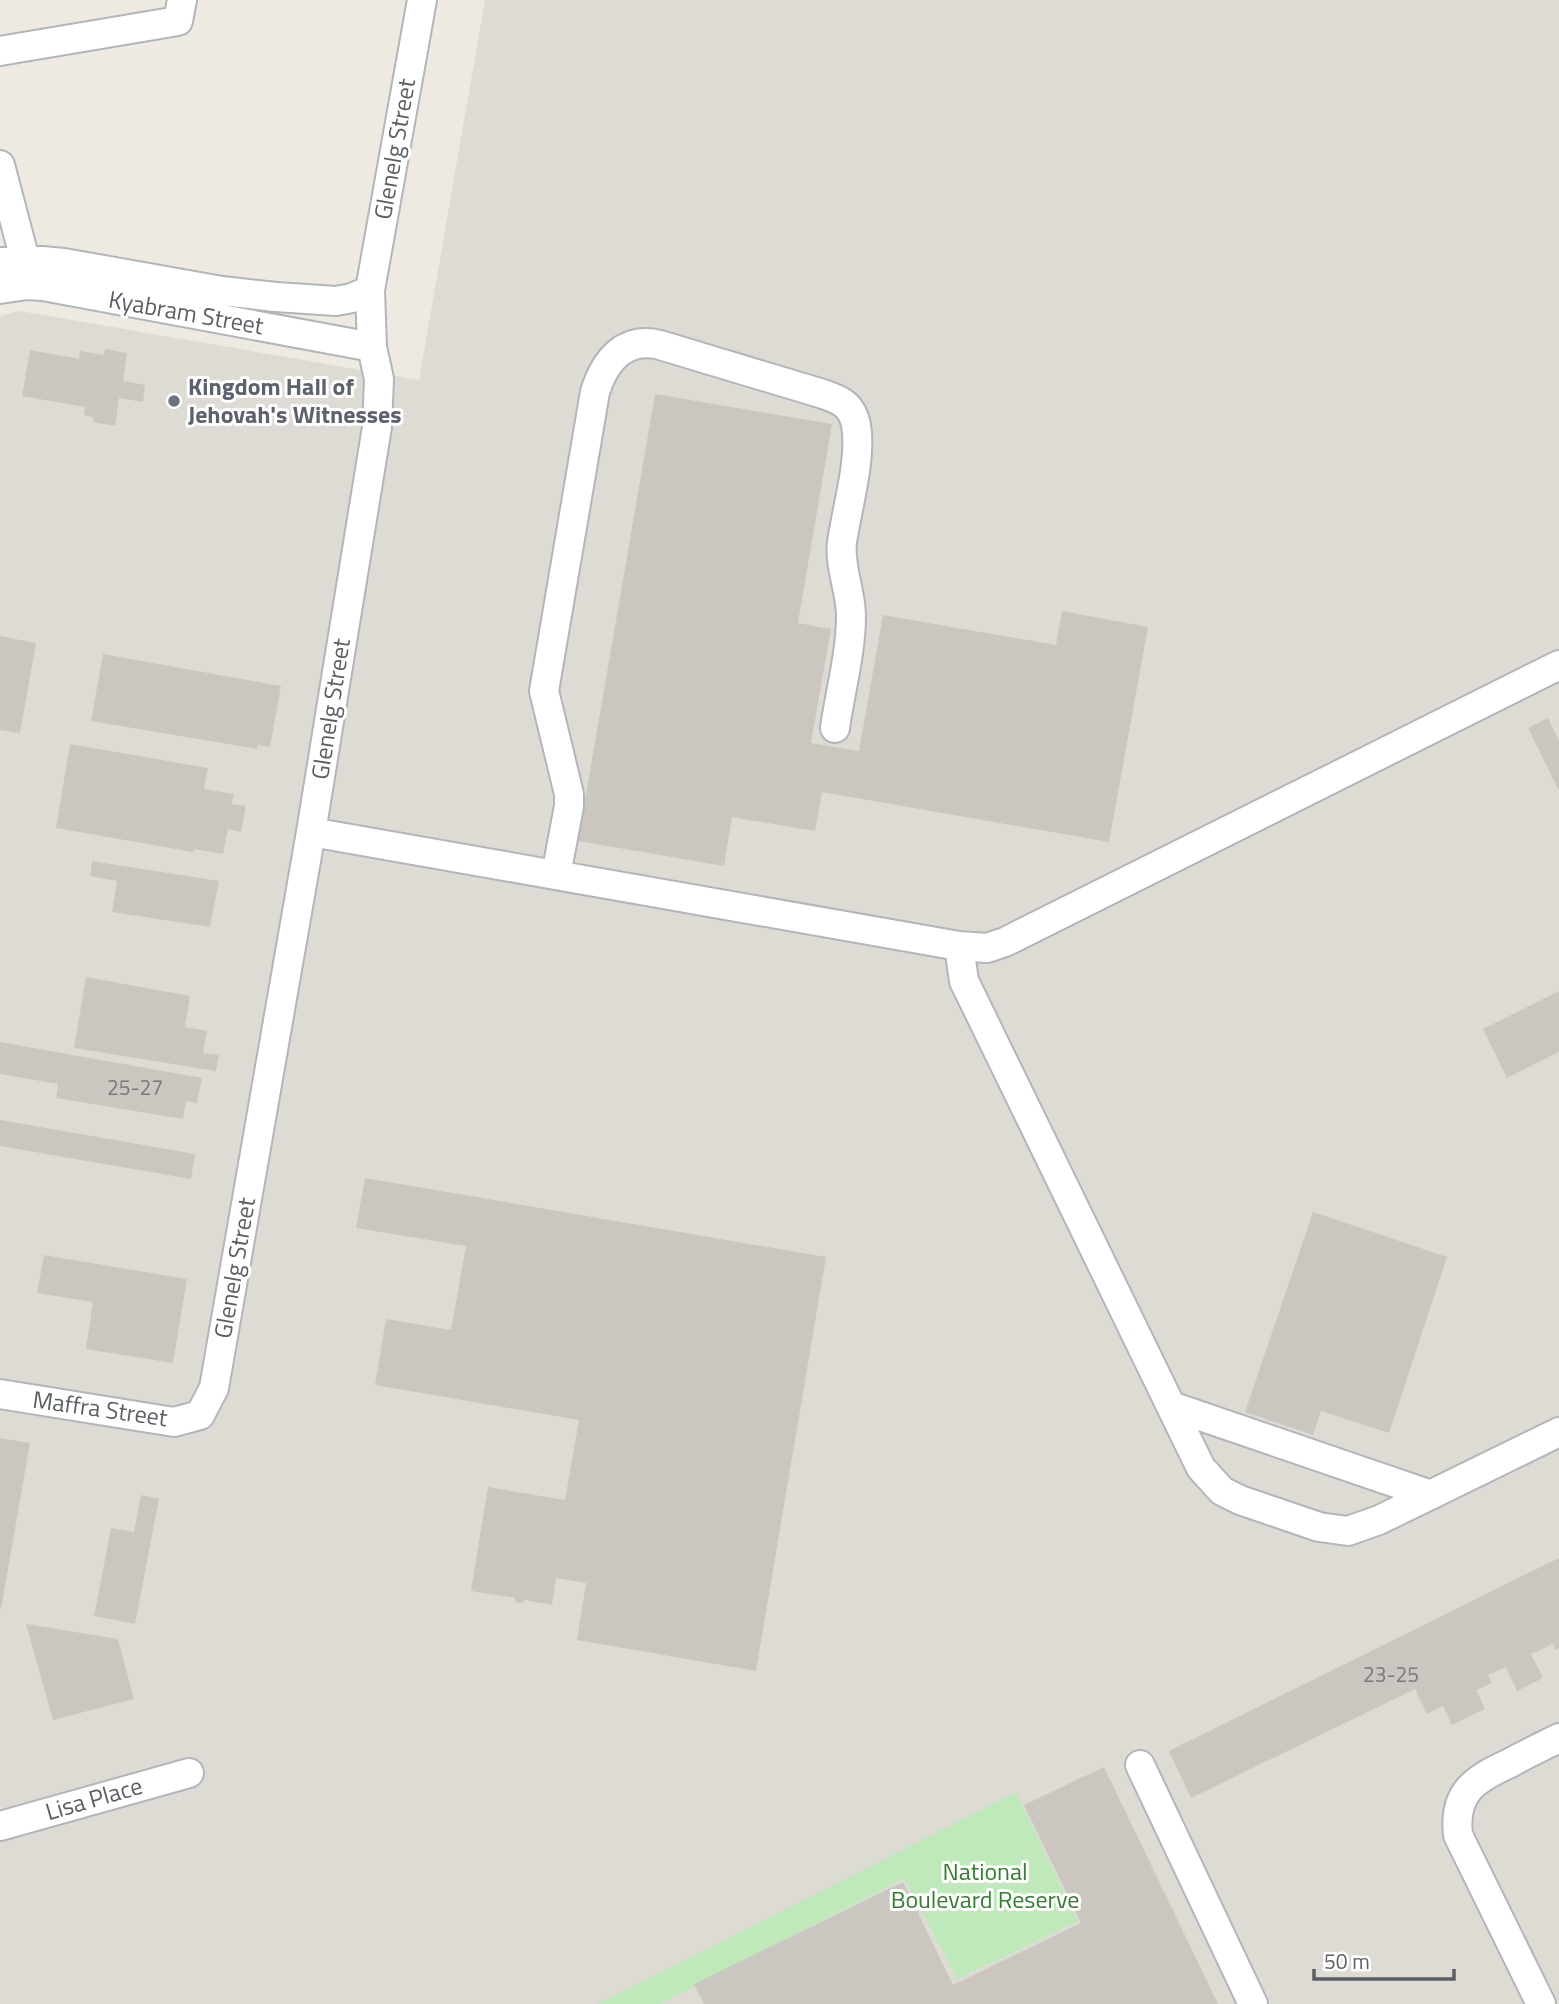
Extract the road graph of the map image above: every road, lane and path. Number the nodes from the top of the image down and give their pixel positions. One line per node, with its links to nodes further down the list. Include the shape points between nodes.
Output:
1 (182, 0): 3 (street, via 178,21)
2 (422, 0): 6 (street, Glenelg Street)
3 (0, 51)
4 (0, 165): 5 (street)
5 (13, 274): 6 (street, Kyabram Street, via 64,263 276,297 336,301); 7 (street, Kyabram Street)
6 (370, 290): 7 (street, Glenelg Street)
7 (372, 347): 10 (street, Glenelg Street, via 379,379 377,428)
8 (1559, 665): 12 (street, via 1005,942 987,948)
9 (835, 728): 11 (street, via 851,618 842,555 856,448 850,407 823,394 650,342 632,344 600,377 591,409 544,691 569,794)
10 (311, 832): 11 (street); 15 (street, Glenelg Street, via 214,1388)
11 (555, 875): 12 (street)
12 (959, 946): 14 (street, via 964,981)
13 (0, 1394): 15 (street, Maffra Street, via 174,1422)
14 (1171, 1406): 17 (street); 17 (street, via 1201,1468 1222,1491 1240,1500 1335,1531 1348,1531)
15 (200, 1415)
16 (1559, 1432): 17 (street)
17 (1431, 1495)
18 (1559, 1738): 23 (street, via 1469,1787 1457,1820 1458,1835)
19 (1140, 1765): 22 (street)
20 (188, 1773): 21 (street, Lisa Place)
21 (0, 1826)
22 (1253, 2004)
23 (1541, 2004)

